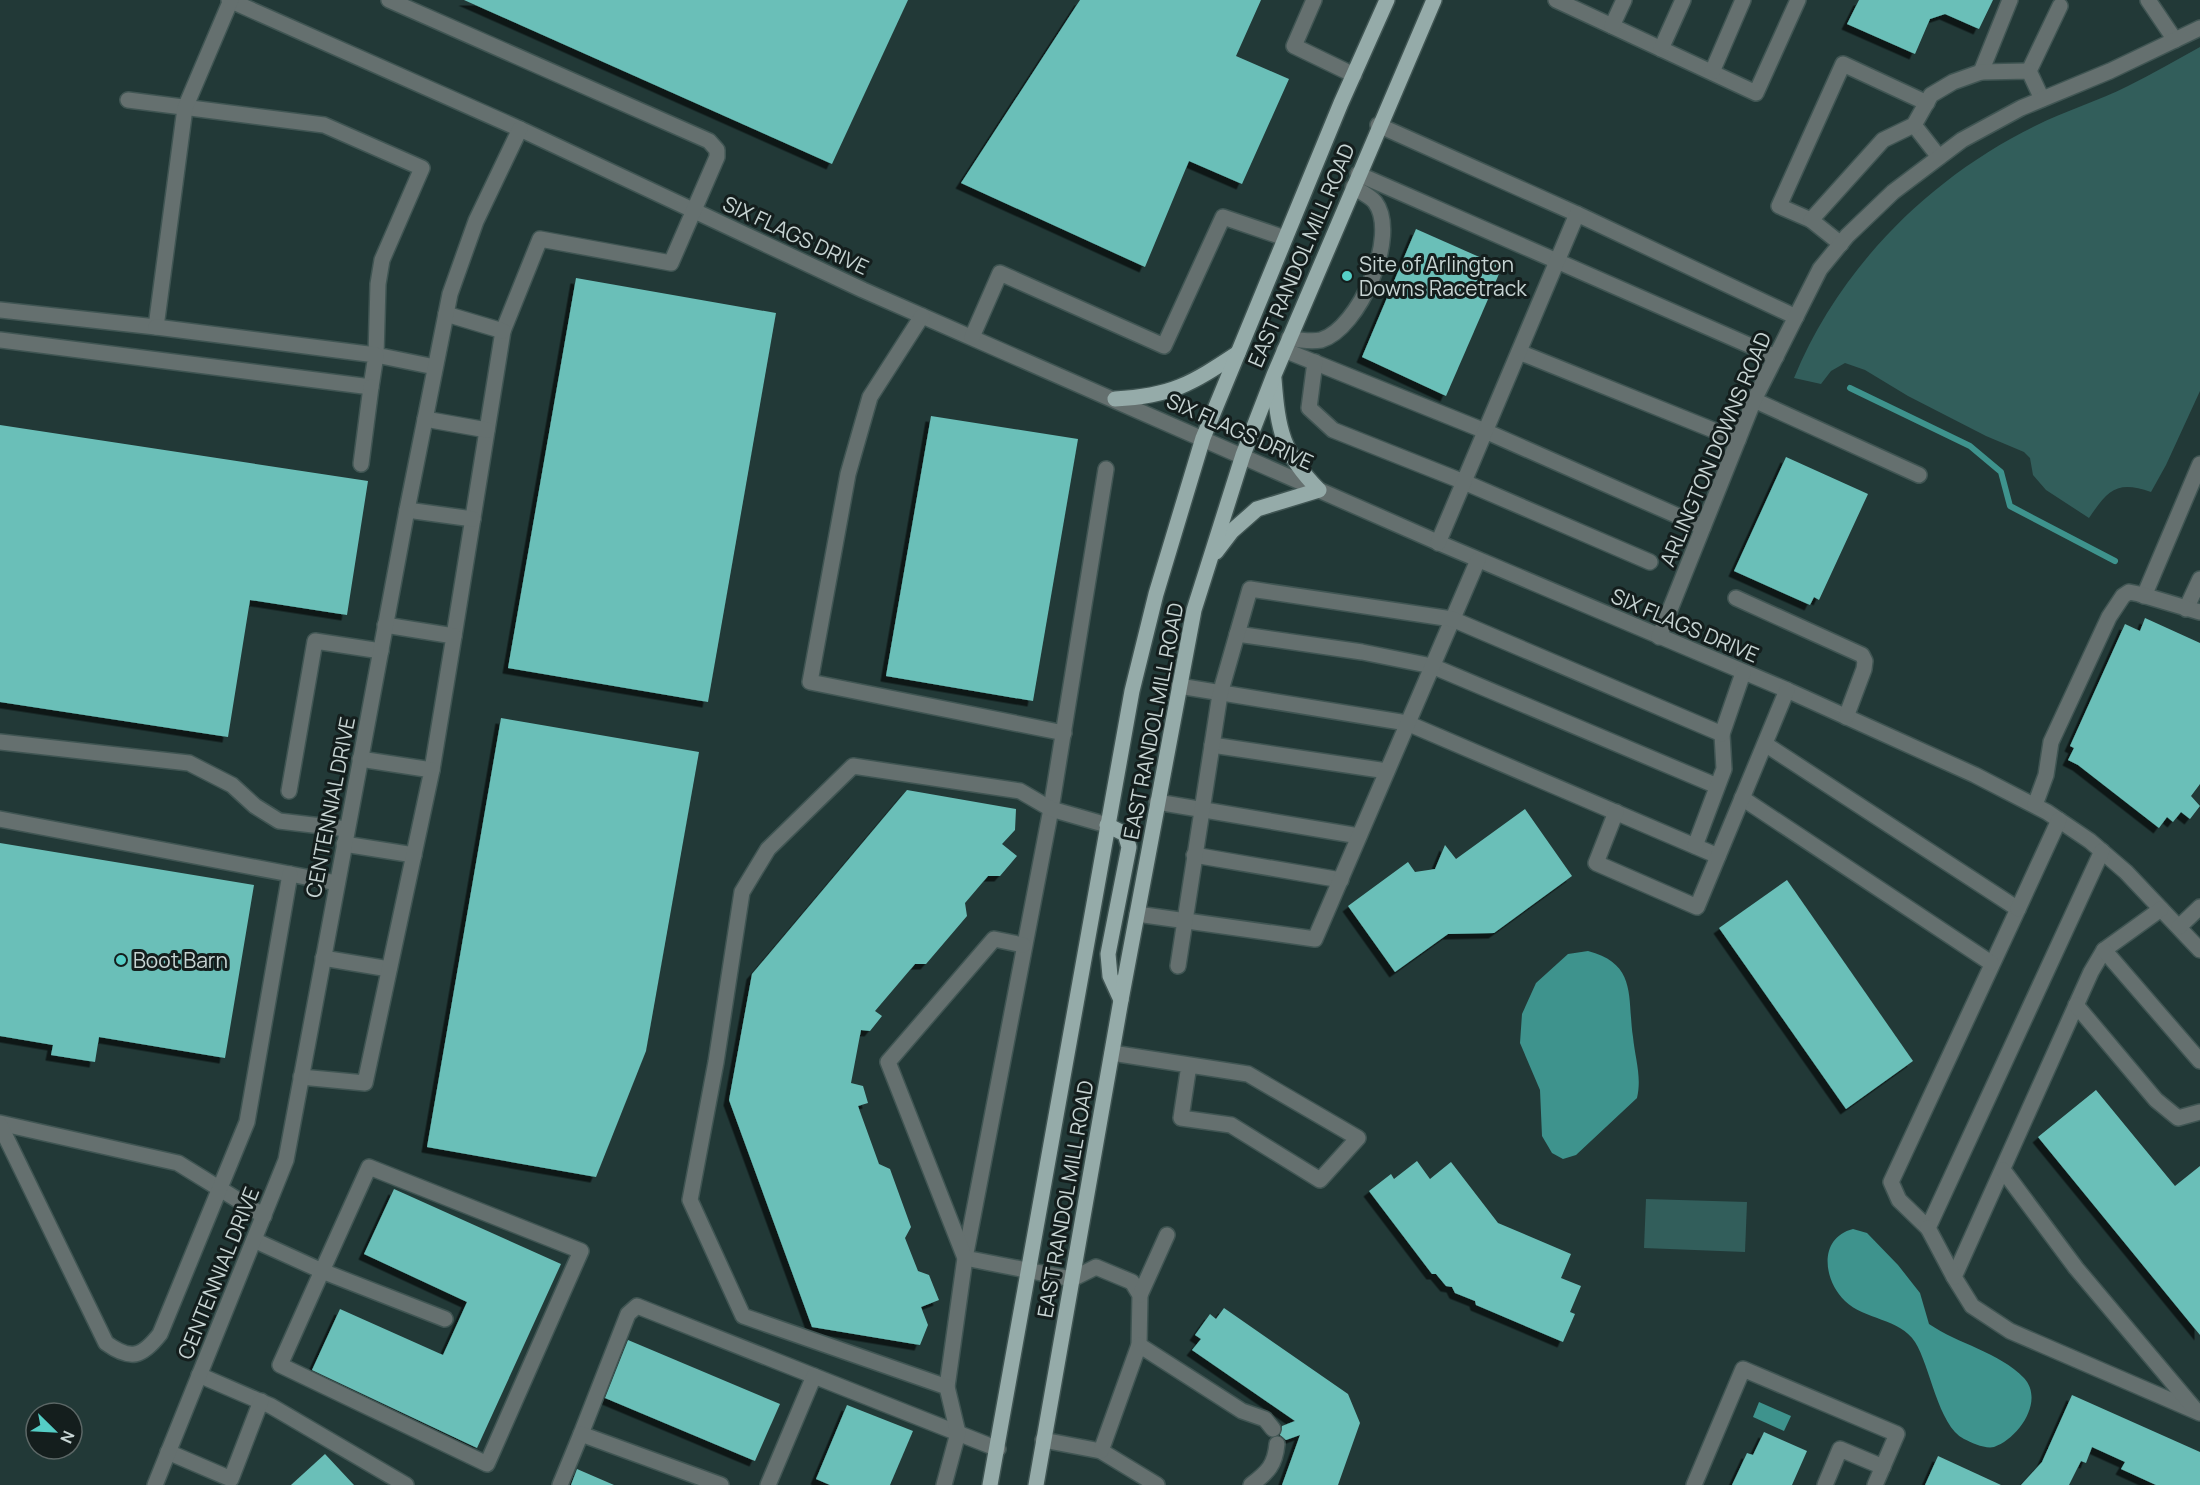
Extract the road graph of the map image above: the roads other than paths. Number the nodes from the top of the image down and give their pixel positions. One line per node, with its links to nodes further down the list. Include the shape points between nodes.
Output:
1 (230, 0): 25 (street); 28 (street, SIX FLAGS DRIVE)
2 (389, 0): 31 (street, via 709,141 717,150 717,157)
3 (1314, 0): 21 (street, via 1294,46)
4 (1387, 0): 21 (main road, EAST RANDOL MILL ROAD)
5 (1434, 0): 26 (main road, EAST RANDOL MILL ROAD)
6 (1624, 0): 14 (street)
7 (1683, 0): 17 (street)
8 (1743, 0): 19 (street)
9 (1798, 0): 19 (street, via 1756,93)
10 (2010, 0): 20 (street)
11 (2148, 0): 16 (street)
12 (1560, 1): 14 (street)
13 (2060, 6): 18 (street)
14 (1612, 26): 17 (street)
15 (2200, 28): 16 (street, ARLINGTON DOWNS ROAD)
16 (2175, 40): 22 (street, ARLINGTON DOWNS ROAD)
17 (1661, 49): 19 (street)
18 (2029, 71): 20 (street); 22 (street)
19 (1712, 72)
20 (1981, 72): 24 (street, via 1931,95)
21 (1354, 75): 34 (main road, EAST RANDOL MILL ROAD)
22 (2042, 99): 29 (street, ARLINGTON DOWNS ROAD, via 1962,140)
23 (128, 100): 25 (street)
24 (1927, 103): 27 (street); 33 (street, via 1843,64 1779,206)
25 (185, 108): 41 (street); 48 (street, via 324,125 422,168 382,260)
26 (1378, 125): 30 (main road, EAST RANDOL MILL ROAD); 32 (street)
27 (1914, 125): 29 (street); 33 (street, via 1883,140)
28 (520, 129): 31 (street, SIX FLAGS DRIVE); 38 (street, CENTENNIAL DRIVE, via 476,221)
29 (1939, 157): 35 (street, ARLINGTON DOWNS ROAD, via 1893,192)
30 (1355, 180): 36 (street); 45 (main road, EAST RANDOL MILL ROAD); 45 (street, via 1375,202 1383,220 1380,260 1364,297 1348,320 1323,339)
31 (695, 211): 39 (street, SIX FLAGS DRIVE); 42 (street, via 671,263 540,239)
32 (1577, 214): 36 (street); 40 (street)
33 (1811, 220): 35 (street)
34 (1285, 238): 43 (street, via 1223,217 1164,346 1000,273); 47 (main road, EAST RANDOL MILL ROAD)
35 (1841, 244): 40 (street, ARLINGTON DOWNS ROAD, via 1820,269)
36 (1557, 261): 46 (street); 49 (street)
37 (0, 310): 41 (street)
38 (446, 314): 42 (street); 51 (street, CENTENNIAL DRIVE)
39 (922, 316): 43 (street, SIX FLAGS DRIVE); 92 (street, via 870,398 848,474 810,682)
40 (1796, 317): 49 (street, ARLINGTON DOWNS ROAD)
41 (156, 327): 48 (street)
42 (504, 331): 57 (street)
43 (972, 337): 54 (street, SIX FLAGS DRIVE)
44 (0, 340): 53 (street)
45 (1287, 344): 50 (street); 52 (main road, EAST RANDOL MILL ROAD)
46 (1519, 352): 58 (street); 60 (street)
47 (1238, 353): 54 (main road, via 1166,394); 59 (main road, EAST RANDOL MILL ROAD)
48 (376, 355): 51 (street); 53 (street)
49 (1776, 357): 55 (street, ARLINGTON DOWNS ROAD)
50 (1315, 362): 58 (street); 66 (street, via 1309,408 1333,430)
51 (435, 367): 56 (street, CENTENNIAL DRIVE)
52 (1274, 375): 61 (main road, EAST RANDOL MILL ROAD); 67 (main road, via 1283,441 1298,469)
53 (371, 387): 62 (street)
54 (1115, 399): 59 (street, SIX FLAGS DRIVE)
55 (1754, 400): 60 (street, ARLINGTON DOWNS ROAD); 65 (street)
56 (425, 419): 57 (street); 68 (street, CENTENNIAL DRIVE)
57 (487, 430): 69 (street)
58 (1485, 431): 66 (street); 70 (street)
59 (1203, 438): 61 (street, SIX FLAGS DRIVE); 110 (main road, EAST RANDOL MILL ROAD, via 1156,594 1132,691)
60 (1738, 440): 70 (street, ARLINGTON DOWNS ROAD)
61 (1243, 455): 67 (street, SIX FLAGS DRIVE); 73 (main road, EAST RANDOL MILL ROAD)
62 (361, 464)
63 (2200, 464): 76 (street)
64 (1106, 469): 92 (street)
65 (1919, 475)
66 (1464, 482): 71 (street); 74 (street)
67 (1319, 490): 71 (street, SIX FLAGS DRIVE); 73 (main road, via 1257,509 1232,531)
68 (407, 510): 69 (street); 80 (street, CENTENNIAL DRIVE)
69 (473, 519): 82 (street)
70 (1703, 527): 83 (street, ARLINGTON DOWNS ROAD)
71 (1438, 543): 72 (street, SIX FLAGS DRIVE)
72 (1478, 560): 79 (street); 83 (street, SIX FLAGS DRIVE)
73 (1209, 562): 87 (main road, EAST RANDOL MILL ROAD, via 1194,610)
74 (1650, 562)
75 (2200, 579): 78 (street)
76 (2144, 596): 78 (street); 104 (street, via 2128,592 2109,617 2050,742 2046,775)
77 (1736, 598): 90 (street, via 1862,655 1864,669)
78 (2193, 611)
79 (1452, 619): 81 (street, via 1250,589); 85 (street); 93 (street)
80 (385, 625): 82 (street); 84 (street, CENTENNIAL DRIVE)
81 (1237, 634): 85 (street); 89 (street)
82 (454, 636): 98 (street)
83 (1659, 637): 86 (street, SIX FLAGS DRIVE)
84 (381, 651): 97 (street, CENTENNIAL DRIVE); 101 (street, via 315,641)
85 (1432, 666): 91 (street); 100 (street)
86 (1743, 673): 88 (street, SIX FLAGS DRIVE); 93 (street)
87 (1179, 686): 89 (street); 103 (main road, EAST RANDOL MILL ROAD)
88 (1787, 690): 90 (street, SIX FLAGS DRIVE); 95 (street)
89 (1220, 694): 91 (street); 96 (street)
90 (1846, 717): 104 (street, SIX FLAGS DRIVE)
91 (1407, 723): 99 (street); 107 (street)
92 (1064, 733): 105 (street)
93 (1722, 734): 100 (street, via 1724,769)
94 (0, 742): 111 (street, via 189,763 232,785 279,821)
95 (1765, 744): 102 (street); 123 (street)
96 (1212, 745): 99 (street); 106 (street)
97 (360, 759): 98 (street); 111 (street, CENTENNIAL DRIVE)
98 (432, 770): 116 (street)
99 (1387, 771): 112 (street)
100 (1717, 786): 114 (street)
101 (289, 791)
102 (1742, 798): 118 (street); 132 (street)
103 (1157, 802): 106 (street); 125 (main road, EAST RANDOL MILL ROAD)
104 (2035, 806): 109 (street, SIX FLAGS DRIVE)
105 (1051, 809): 110 (street); 128 (street); 159 (street, via 1020,791 853,766 768,849 742,892 690,1200 743,1316)
106 (1201, 809): 112 (street); 117 (street)
107 (1616, 812): 114 (street); 118 (street, via 1596,863 1697,907)
108 (0, 819): 119 (street)
109 (2059, 820): 115 (street, SIX FLAGS DRIVE); 123 (street)
110 (1107, 825): 135 (main road, via 1125,834 1129,847 1108,954 1110,976); 150 (main road, EAST RANDOL MILL ROAD)
111 (347, 829): 113 (street, CENTENNIAL DRIVE)
112 (1359, 836): 120 (street)
113 (344, 844): 116 (street); 121 (street, CENTENNIAL DRIVE)
114 (1695, 846): 118 (street)
115 (2102, 851): 124 (street, SIX FLAGS DRIVE); 146 (street)
116 (414, 855): 134 (street)
117 (1194, 855): 120 (street); 126 (street)
118 (1718, 856)
119 (290, 874): 121 (street); 144 (street, via 247,1122)
120 (1341, 880): 126 (street, via 1315,939)
121 (337, 883): 131 (street, CENTENNIAL DRIVE)
122 (2200, 907): 127 (street)
123 (2018, 909): 132 (street)
124 (2162, 909): 127 (street, SIX FLAGS DRIVE); 129 (street)
125 (1137, 914): 126 (street); 135 (main road, EAST RANDOL MILL ROAD)
126 (1183, 921): 133 (street)
127 (2179, 927): 130 (street, SIX FLAGS DRIVE)
128 (1023, 945): 149 (street); 149 (street, via 994,939 888,1062)
129 (2104, 950): 136 (street); 138 (street)
130 (2200, 950)
131 (323, 958): 134 (street); 140 (street, CENTENNIAL DRIVE)
132 (1991, 963): 146 (street, via 1891,1182 1899,1200)
133 (1178, 966)
134 (389, 969): 140 (street, via 365,1083)
135 (1121, 1000): 137 (main road, EAST RANDOL MILL ROAD)
136 (2076, 1005): 141 (street, via 2156,1100 2178,1118); 143 (street)
137 (1112, 1053): 139 (street); 153 (main road, EAST RANDOL MILL ROAD)
138 (2200, 1061)
139 (1189, 1065): 139 (street, via 1248,1074 1358,1138 1320,1180 1231,1125 1181,1118)
140 (301, 1077): 145 (street, CENTENNIAL DRIVE, via 286,1160)
141 (2200, 1112)
142 (0, 1124): 144 (street, via 178,1163); 144 (street, via 106,1343 120,1353 133,1356 148,1349 160,1334)
143 (2003, 1170): 152 (street); 161 (street, via 2076,1268)
144 (221, 1189): 145 (street)
145 (264, 1216): 148 (street, CENTENNIAL DRIVE)
146 (1928, 1228): 152 (street)
147 (1167, 1235): 154 (street)
148 (254, 1240): 151 (street); 157 (street, CENTENNIAL DRIVE)
149 (965, 1258): 150 (street); 159 (street)
150 (1030, 1270): 153 (street); 165 (main road, EAST RANDOL MILL ROAD)
151 (322, 1271): 151 (street, via 369,1167 580,1251 487,1464 280,1365); 155 (street)
152 (1954, 1277): 161 (street, via 1972,1306 2010,1331)
153 (1072, 1278): 154 (street, via 1096,1268 1132,1282); 164 (main road, EAST RANDOL MILL ROAD)
154 (1140, 1295): 156 (street)
155 (445, 1319)
156 (1139, 1345): 166 (street); 179 (street, via 1242,1411 1264,1419 1275,1436 1275,1462)
157 (200, 1375): 160 (street); 167 (street, CENTENNIAL DRIVE)
158 (814, 1377): 162 (street); 163 (street, via 637,1306 628,1314); 174 (street)
159 (947, 1387): 162 (street)
160 (261, 1401): 169 (street); 171 (street)
161 (2199, 1413)
162 (958, 1433): 165 (street); 175 (street)
163 (581, 1434): 172 (street); 173 (street)
164 (1043, 1440): 166 (street); 177 (main road, EAST RANDOL MILL ROAD)
165 (998, 1449): 176 (main road, EAST RANDOL MILL ROAD)
166 (1101, 1450): 178 (street)
167 (168, 1452): 169 (street); 170 (street, CENTENNIAL DRIVE)
168 (1883, 1467): 180 (street, via 1897,1434 1743,1369); 181 (street, via 1840,1449); 182 (street)
169 (230, 1482)
170 (155, 1485)
171 (406, 1485)
172 (560, 1485)
173 (721, 1485)
174 (768, 1485)
175 (944, 1485)
176 (990, 1485)
177 (1036, 1485)
178 (1157, 1485)
179 (1251, 1485)
180 (1694, 1485)
181 (1825, 1485)
182 (1875, 1485)

